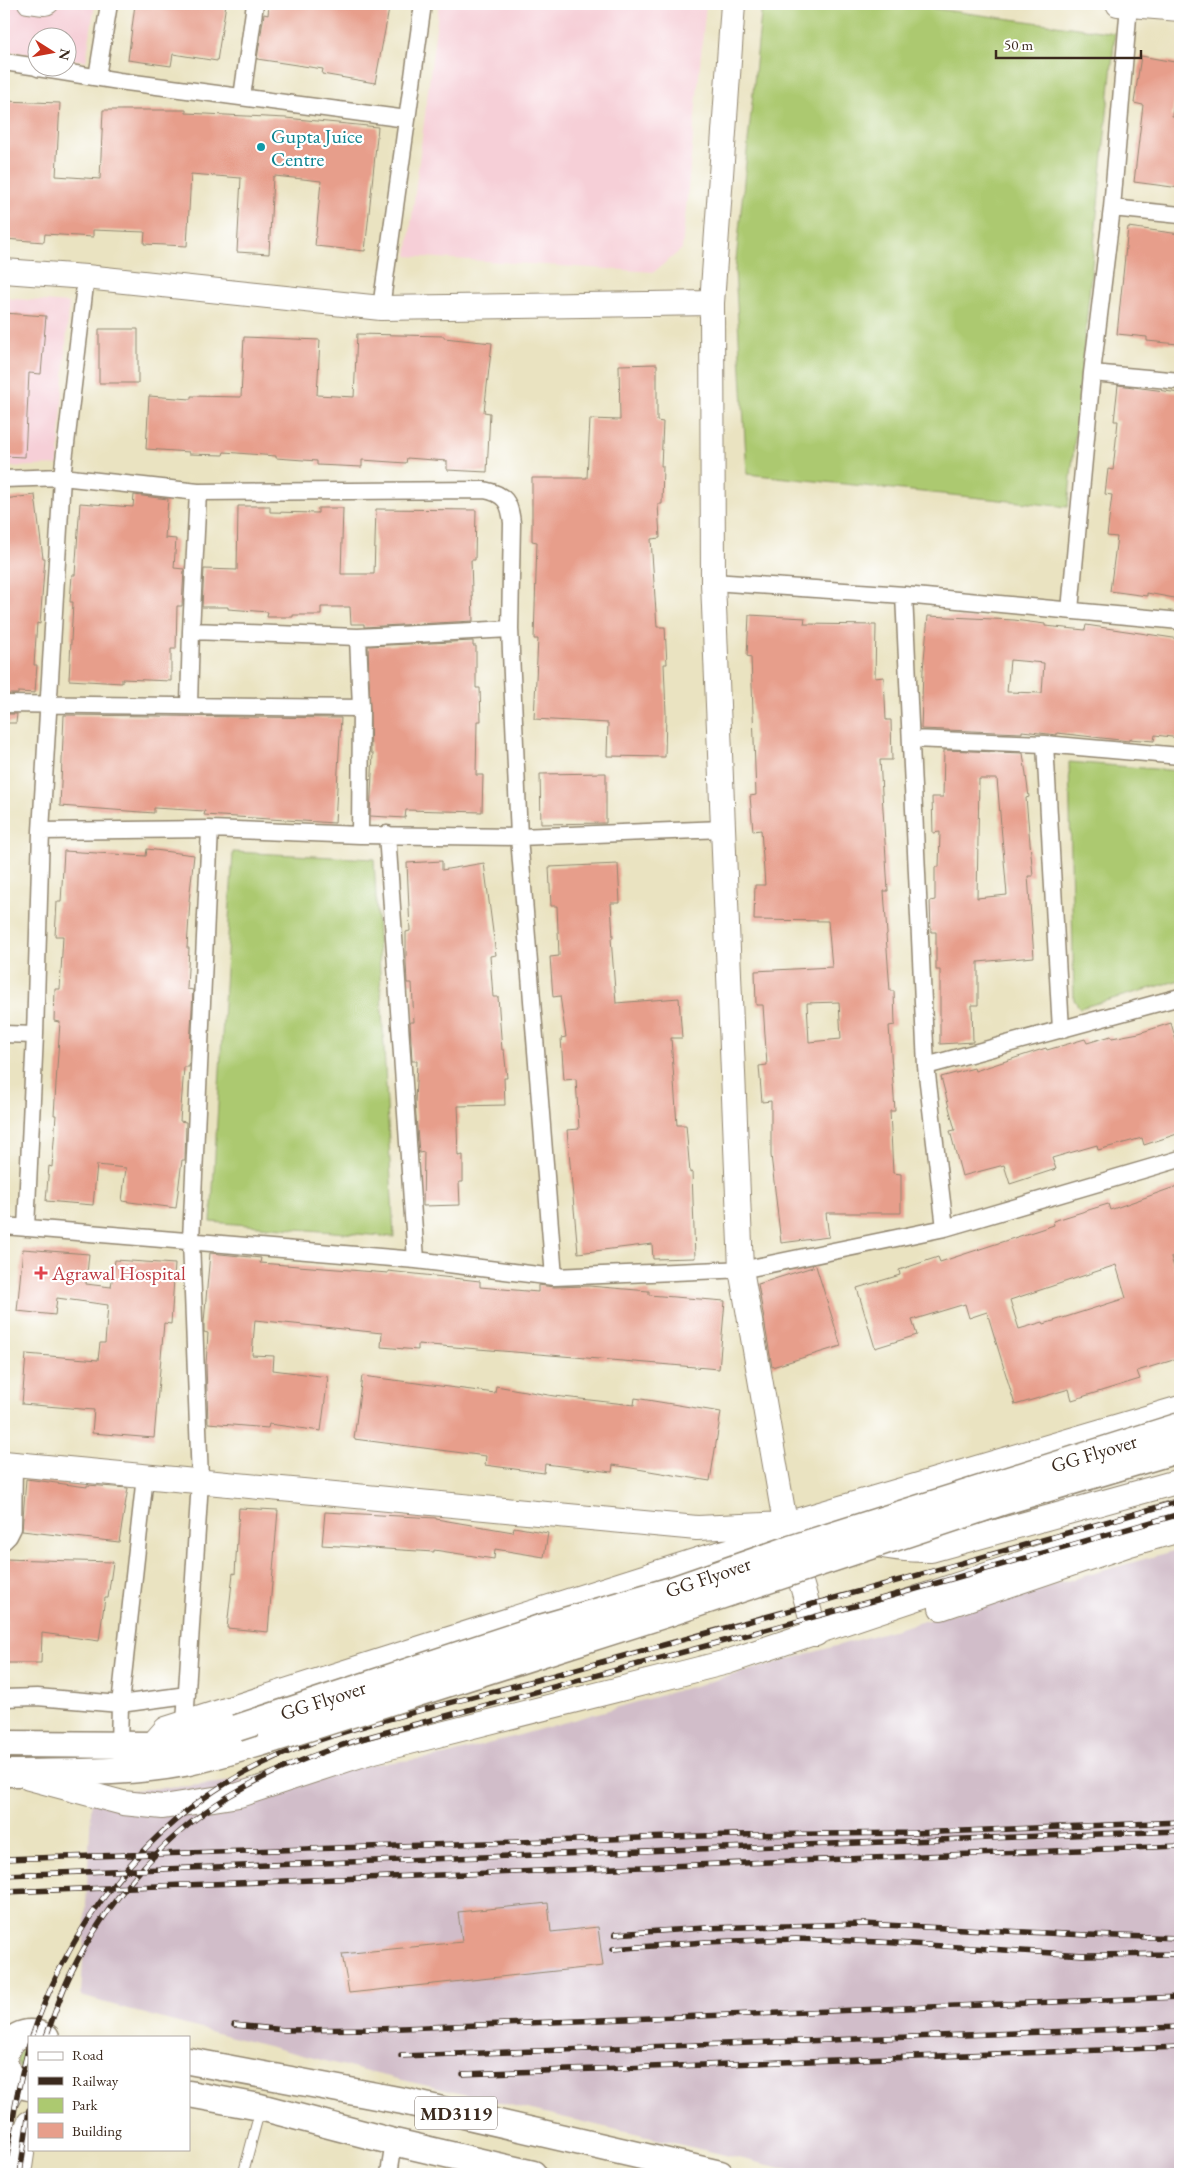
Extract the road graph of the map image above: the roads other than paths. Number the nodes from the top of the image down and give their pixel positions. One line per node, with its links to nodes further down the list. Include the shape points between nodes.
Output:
1 (22, 4): 2 (lane, via 25,8 47,11)
2 (55, 4)
3 (109, 4): 12 (street)
4 (255, 4): 13 (street)
5 (423, 4): 14 (street)
6 (733, 4): 19 (street)
7 (1124, 4): 8 (street); 15 (street)
8 (1180, 9)
9 (4, 62): 10 (street)
10 (28, 66)
11 (78, 74): 12 (street)
12 (98, 77): 13 (street)
13 (242, 97): 14 (street)
14 (407, 119): 20 (street)
15 (1112, 208): 16 (street); 21 (street)
16 (1180, 215)
17 (4, 271): 18 (street)
18 (86, 276): 20 (street); 23 (street)
19 (712, 303): 20 (street); 26 (street)
20 (381, 308)
21 (1092, 373): 22 (street); 28 (street)
22 (1180, 381)
23 (62, 476): 24 (street); 25 (street); 34 (street)
24 (4, 480)
25 (198, 492): 30 (street, via 496,492 505,498 511,510); 31 (street)
26 (713, 582): 27 (street); 41 (street)
27 (904, 595): 28 (street); 37 (street)
28 (1070, 610): 29 (street)
29 (1180, 621)
30 (510, 628): 32 (street); 45 (street)
31 (191, 631): 32 (street); 35 (street)
32 (358, 637): 36 (street)
33 (4, 704): 34 (street)
34 (49, 704): 35 (street); 42 (street)
35 (189, 705): 36 (street)
36 (361, 708): 44 (street)
37 (911, 739): 38 (street); 50 (street)
38 (1045, 744): 39 (street); 47 (street)
39 (1180, 756)
40 (210, 829): 42 (street); 44 (street); 55 (street)
41 (723, 829): 45 (street); 57 (street)
42 (41, 831): 49 (street)
43 (387, 834): 44 (street); 45 (street); 56 (street)
44 (360, 835)
45 (519, 837): 58 (street)
46 (1180, 997): 47 (street)
47 (1061, 1030): 50 (street)
48 (4, 1034): 49 (street)
49 (35, 1035): 53 (street)
50 (926, 1066): 54 (street)
51 (1180, 1159): 54 (street)
52 (4, 1226): 53 (street)
53 (26, 1228): 55 (street)
54 (945, 1228): 57 (street)
55 (190, 1240): 56 (street); 64 (street)
56 (416, 1260): 58 (street)
57 (741, 1269): 58 (street); 67 (street)
58 (554, 1277)
59 (1180, 1408): 67 (street)
60 (1180, 1426): 76 (main road, GG Flyover, bridge, via 790,1549 672,1590 536,1629 236,1728)
61 (1180, 1449): 78 (main road, GG Flyover, bridge, via 1005,1501 666,1614 270,1740 184,1763 91,1771)
62 (9, 1464): 63 (street); 69 (street, via 12,1528)
63 (145, 1476): 64 (street); 73 (street)
64 (200, 1481): 67 (street, via 697,1528); 71 (street)
65 (1180, 1481): 67 (street, via 931,1550 887,1548 850,1537)
66 (1180, 1510): 70 (street)
67 (787, 1529): 70 (street); 74 (street)
68 (1180, 1530): 70 (street, via 856,1636)
69 (4, 1541)
70 (816, 1634): 78 (street, via 727,1662 370,1752 239,1795 163,1807 123,1803)
71 (187, 1695): 73 (street); 74 (street)
72 (4, 1698): 73 (street, via 37,1697)
73 (120, 1704): 77 (street)
74 (185, 1723): 76 (street, via 166,1729)
75 (4, 1744): 77 (main road, GG Flyover)
76 (152, 1745): 77 (main road, GG Flyover)
77 (119, 1746)
78 (7, 1773)
79 (28, 2036): 80 (main road, via 31,2032)
80 (43, 2036)
81 (28, 2037): 83 (main road)
82 (190, 2061): 93 (main road, MD3119, via 404,2101)
83 (10, 2065): 85 (street)
84 (190, 2094): 86 (main road, MD3119)
85 (4, 2106)
86 (260, 2107): 88 (main road, MD3119); 90 (lane)
87 (28, 2126): 89 (street)
88 (394, 2142): 91 (street); 92 (main road, MD3119)
89 (19, 2174)
90 (243, 2174)
91 (389, 2174)
92 (533, 2174)
93 (720, 2174)

